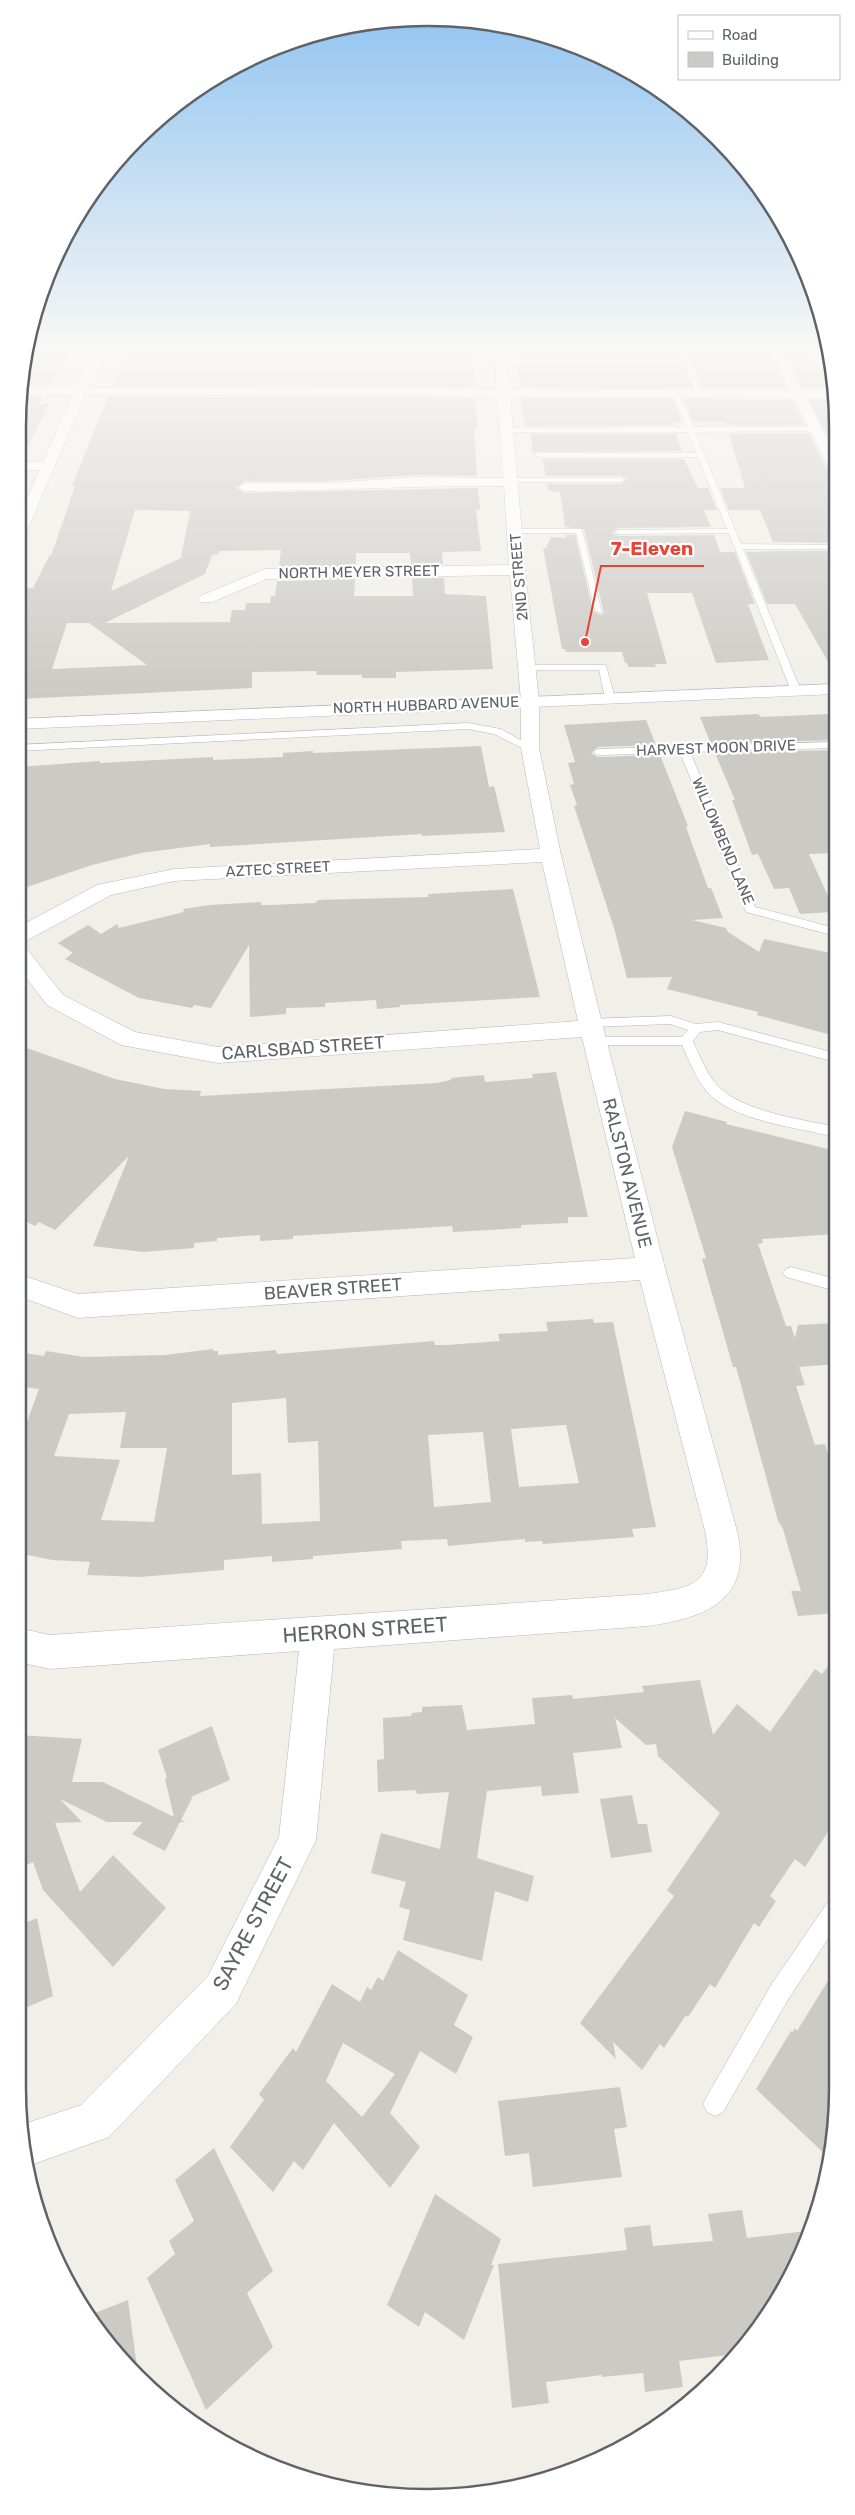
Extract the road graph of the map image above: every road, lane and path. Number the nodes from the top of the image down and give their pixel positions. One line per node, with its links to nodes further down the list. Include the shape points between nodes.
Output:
1 (509, 464): 6 (street, 2ND STREET)
2 (705, 464): 10 (lane)
3 (26, 466): 4 (street)
4 (48, 466): 8 (street)
5 (621, 480): 6 (lane)
6 (510, 481): 7 (street); 9 (street, 2ND STREET)
7 (245, 487)
8 (26, 517)
9 (514, 531): 14 (street, 2ND STREET); 16 (lane, via 579,531)
10 (732, 531): 11 (lane); 12 (lane)
11 (618, 532)
12 (738, 546): 13 (lane); 19 (lane)
13 (829, 547)
14 (517, 570): 15 (street, NORTH MEYER STREET, via 265,574); 17 (street, 2ND STREET)
15 (206, 600)
16 (599, 611)
17 (527, 668): 20 (lane, via 603,667); 21 (street, 2ND STREET)
18 (829, 689): 19 (street, NORTH HUBBARD AVENUE)
19 (796, 691): 20 (street, NORTH HUBBARD AVENUE)
20 (610, 698): 21 (street, NORTH HUBBARD AVENUE)
21 (530, 701): 22 (street, NORTH HUBBARD AVENUE); 25 (street, 2ND STREET)
22 (26, 724)
23 (829, 745): 26 (lane, HARVEST MOON DRIVE)
24 (26, 748): 25 (lane, via 468,726 497,730)
25 (530, 748): 28 (street, RALSTON AVENUE)
26 (683, 748): 27 (lane, HARVEST MOON DRIVE); 29 (lane, WILLOWBEND LANE, via 750,909)
27 (598, 752)
28 (551, 855): 30 (street, AZTEC STREET, via 174,875 104,890); 33 (street, RALSTON AVENUE)
29 (829, 930)
30 (26, 932)
31 (26, 962): 33 (street, CARLSBAD STREET, via 55,1000 129,1039 218,1055)
32 (696, 1028): 33 (lane, via 671,1020); 34 (lane); 35 (lane, via 718,1026)
33 (592, 1030): 34 (lane); 37 (street, RALSTON AVENUE)
34 (686, 1041): 36 (lane, via 706,1080 718,1094 740,1106)
35 (829, 1055)
36 (829, 1130)
37 (651, 1268): 40 (street, BEAVER STREET, via 78,1306); 41 (street, RALSTON AVENUE, via 724,1548 722,1571)
38 (791, 1273): 39 (lane)
39 (829, 1283)
40 (26, 1288)
41 (709, 1592): 42 (street, HERRON STREET, via 691,1601 647,1610)
42 (318, 1634): 43 (street, HERRON STREET, via 50,1652); 46 (street, SAYRE STREET, via 297,1840 222,1990 94,2122)
43 (26, 1647)
44 (829, 1918): 45 (lane, via 781,1990)
45 (715, 2104)
46 (31, 2143)

